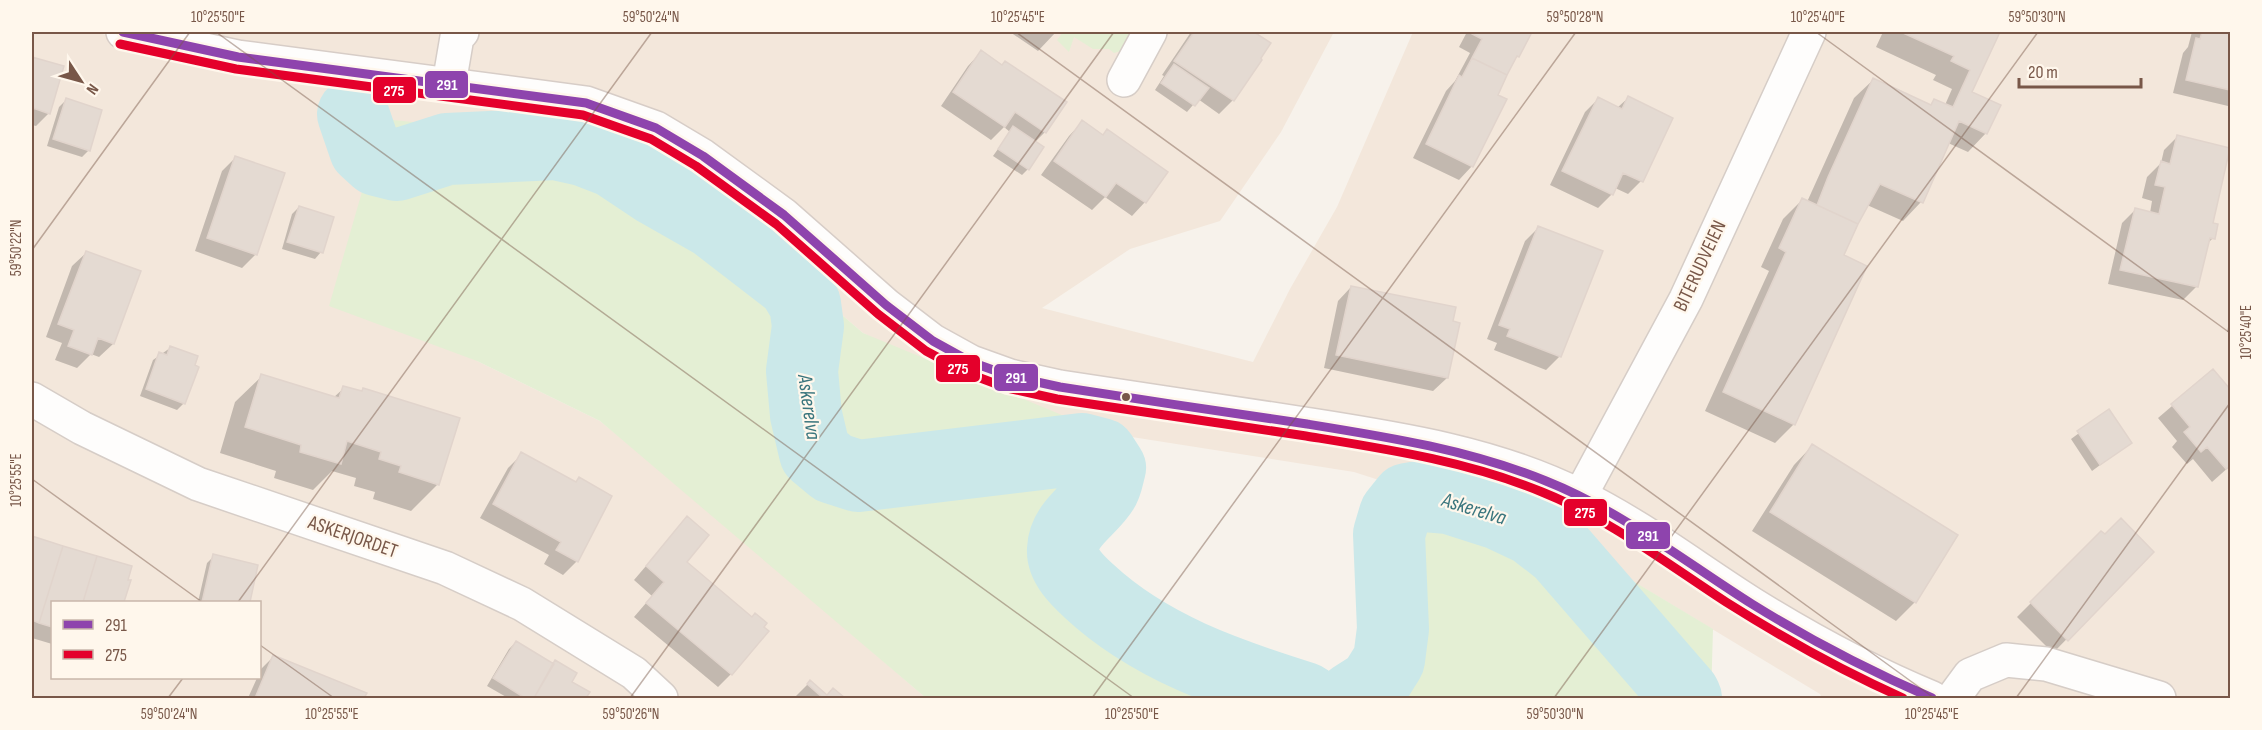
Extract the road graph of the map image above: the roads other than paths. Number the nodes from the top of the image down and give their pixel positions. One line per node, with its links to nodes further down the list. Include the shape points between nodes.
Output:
1 (123, 32): 6 (main road, via 238,57)
2 (462, 32): 6 (main road, via 457,37)
3 (1150, 32): 5 (main road)
4 (1809, 32): 8 (main road, BITERUDVEIEN, via 1686,299)
5 (1124, 80)
6 (449, 84): 8 (main road, via 586,103 656,128 703,156 784,215 886,305 933,341 971,362 1060,387 1405,440 1530,474)
7 (32, 399): 9 (main road, ASKERJORDET, via 82,428 198,484 445,568 522,604 634,673)
8 (1580, 496): 10 (main road, via 1621,518 1816,643)
9 (661, 699)
10 (1932, 699)
11 (1953, 699): 12 (main road, via 1970,675 2006,660 2046,664)
12 (2159, 699)

